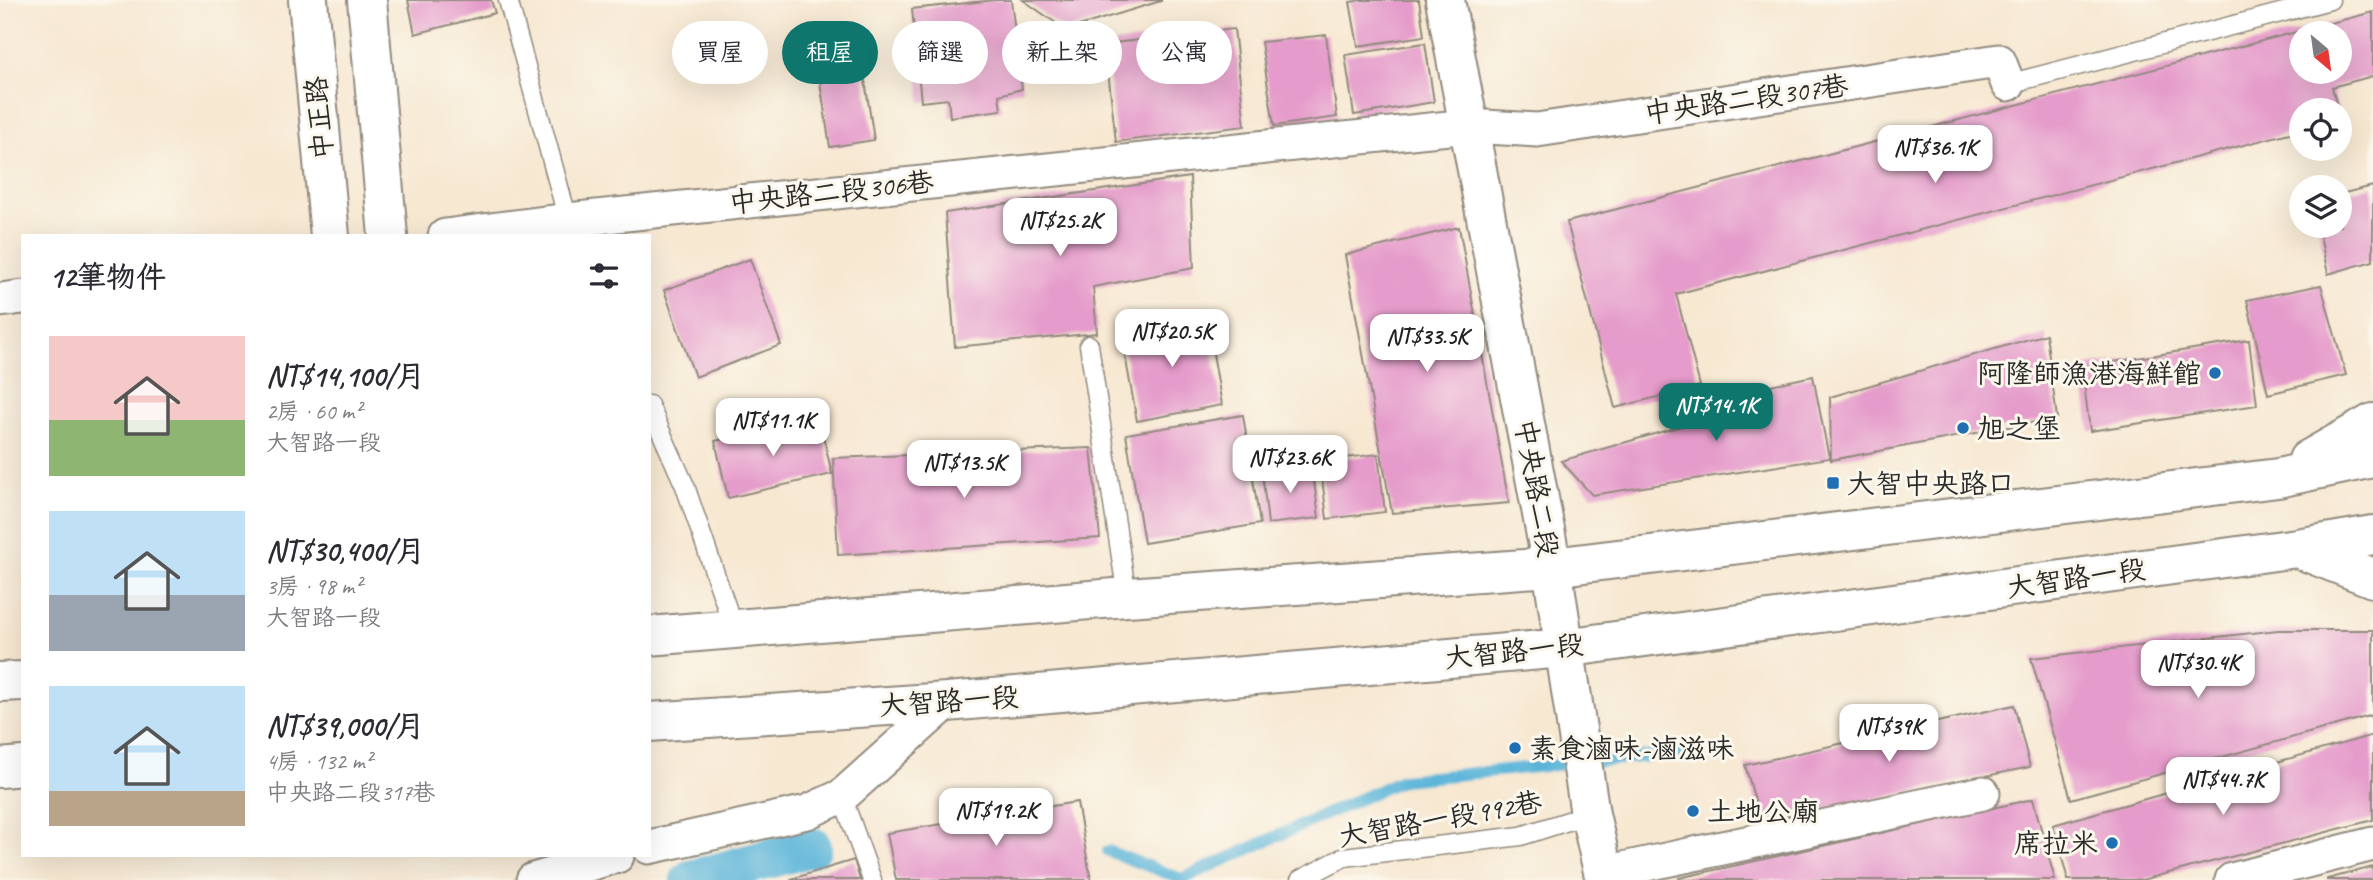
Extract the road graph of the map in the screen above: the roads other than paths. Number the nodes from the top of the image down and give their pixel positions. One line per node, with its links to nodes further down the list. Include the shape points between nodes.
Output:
1 (308, 0): 9 (street, 中正路)
2 (367, 0): 10 (street, 中正路)
3 (508, 0): 8 (lane)
4 (1445, 0): 7 (street, 中央路二段)
5 (2330, 0): 6 (lane)
6 (2008, 84): 7 (street, 中央路二段307巷, via 1999,61 1537,130)
7 (1468, 126): 8 (street, 中央路二段306巷); 21 (street, 中央路二段)
8 (571, 228): 11 (street, 中央路二段306巷)
9 (330, 234)
10 (388, 234)
11 (476, 234)
12 (21, 298): 13 (street)
13 (0, 300)
14 (1089, 345): 23 (lane)
15 (651, 410): 24 (lane, via 685,486)
16 (2373, 424): 18 (street)
17 (2373, 458): 18 (street)
18 (2278, 478): 21 (street)
19 (2373, 535): 20 (street, 大智路一段)
20 (2297, 548): 22 (street); 26 (street, 大智路一段)
21 (1552, 568): 23 (street); 26 (street, 中央路二段)
22 (2373, 578)
23 (1127, 597): 24 (street)
24 (734, 629): 25 (street)
25 (651, 636)
26 (1564, 648): 29 (street, 大智路一段); 35 (street, 中央路二段)
27 (21, 681): 28 (street)
28 (0, 682)
29 (947, 702): 30 (street, 大智路一段); 34 (street)
30 (651, 722)
31 (21, 766): 32 (street)
32 (0, 768)
33 (1983, 793): 39 (street)
34 (842, 796): 37 (street, via 807,812); 41 (lane)
35 (1590, 814): 39 (street); 42 (lane, 大智路一段992巷, via 1521,836 1344,857)
36 (2373, 844): 43 (street)
37 (651, 846)
38 (614, 857): 40 (street)
39 (1604, 877)
40 (533, 880)
41 (872, 880)
42 (1300, 880)
43 (2232, 880)

